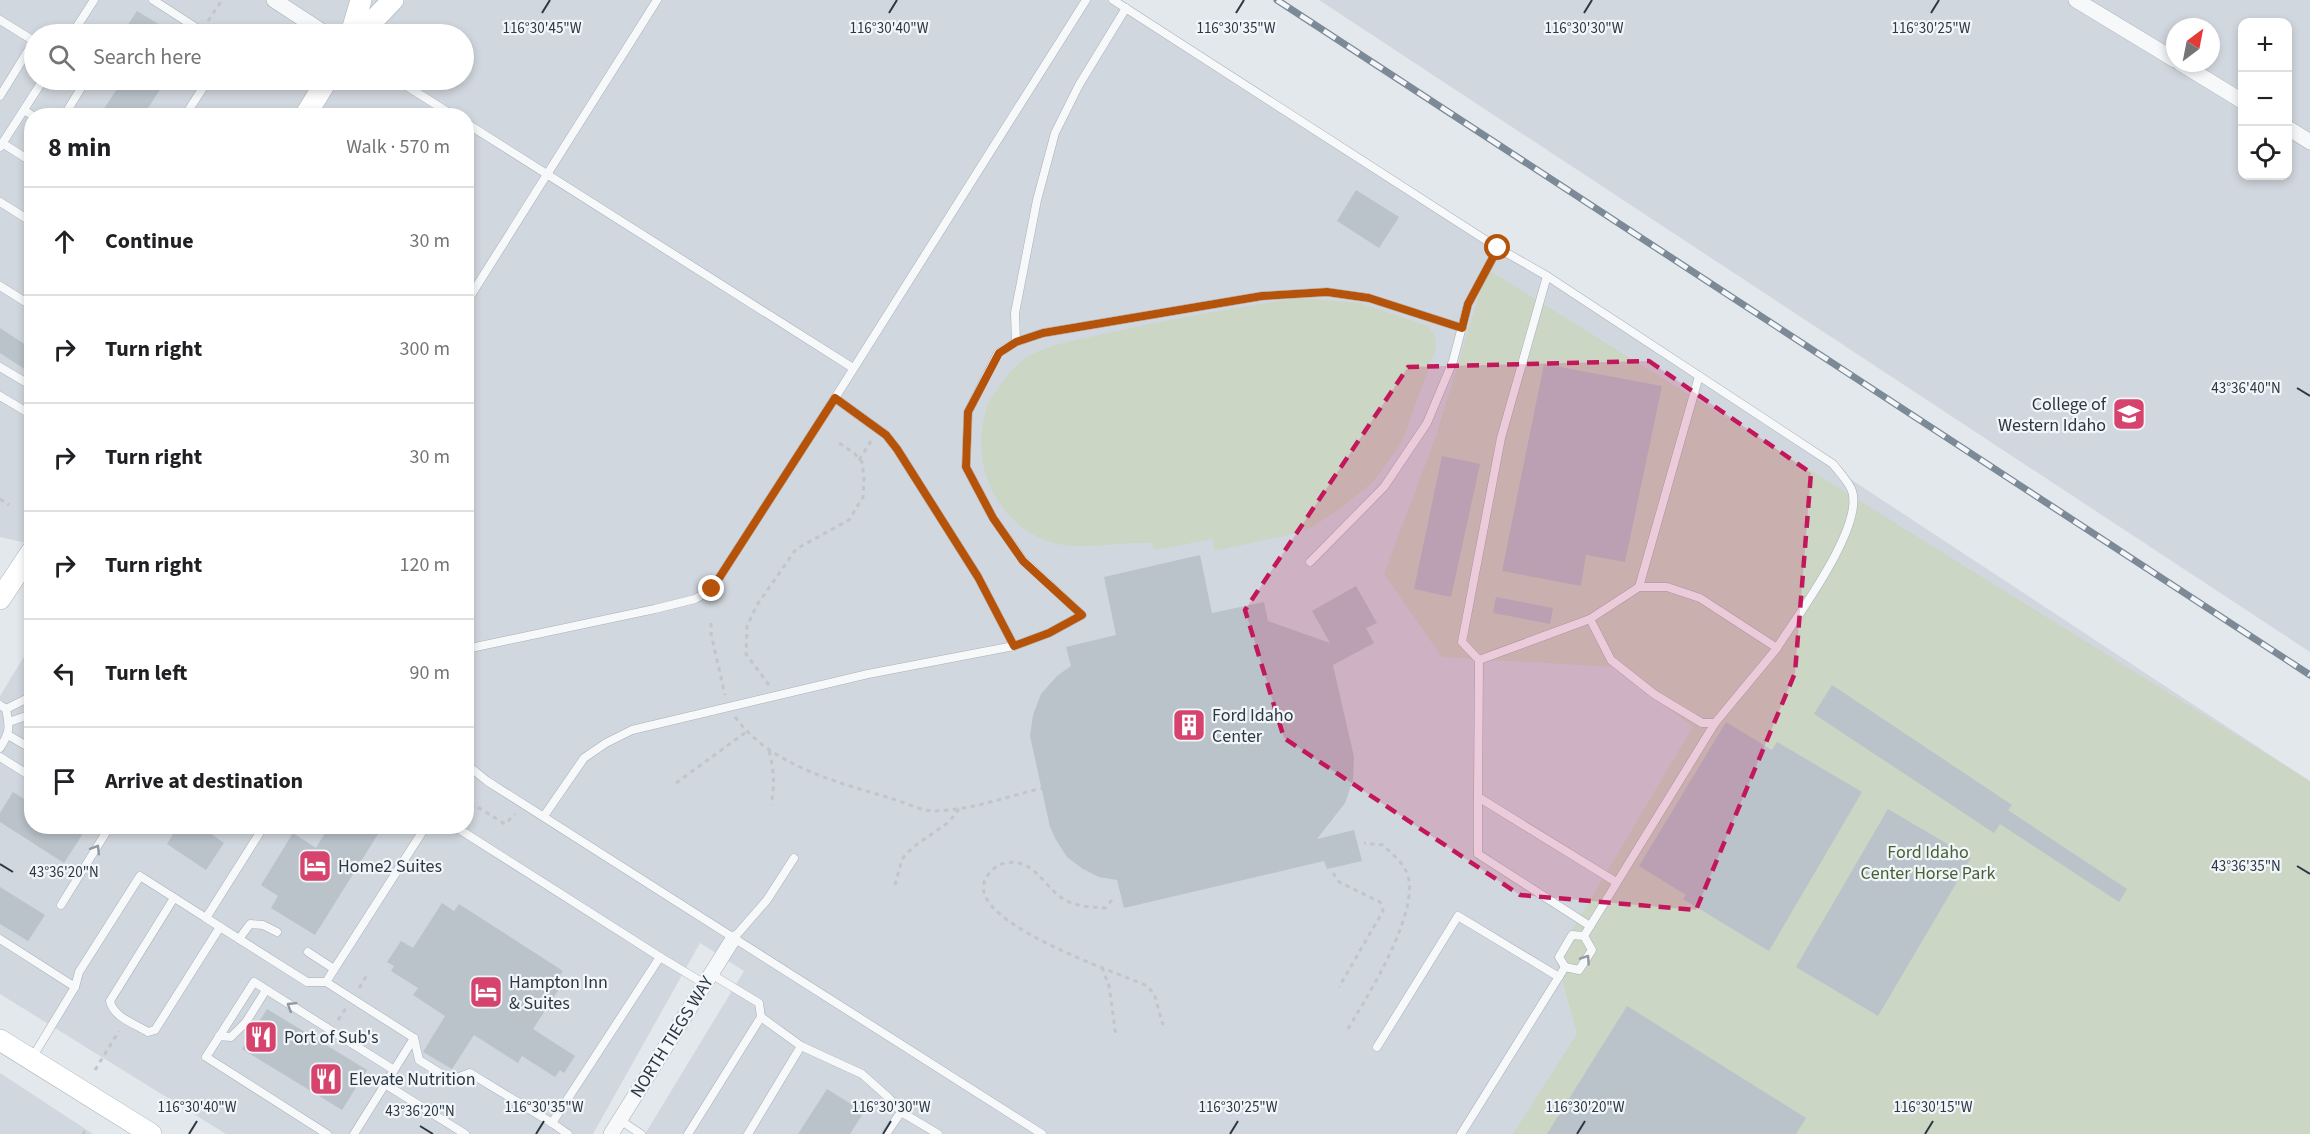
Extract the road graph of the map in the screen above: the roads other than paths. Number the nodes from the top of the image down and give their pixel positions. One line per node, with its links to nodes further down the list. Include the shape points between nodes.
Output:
1 (94, 0): 12 (lane)
2 (153, 0): 13 (lane)
3 (274, 0): 14 (street)
4 (361, 0): 15 (main road)
5 (393, 0): 16 (main road)
6 (657, 0): 39 (lane)
7 (1086, 0): 50 (lane)
8 (1113, 0): 10 (lane)
9 (2076, 0): 18 (street)
10 (1126, 8): 42 (lane); 48 (lane, via 1055,133 1017,302)
11 (0, 20): 17 (lane)
12 (78, 24)
13 (190, 24)
14 (311, 24)
15 (354, 24)
16 (370, 24)
17 (24, 35)
18 (2166, 55)
19 (24, 57): 26 (lane)
20 (2195, 72): 27 (street)
21 (37, 90): 28 (lane)
22 (80, 90): 29 (lane)
23 (202, 90): 30 (lane)
24 (321, 90): 31 (main road)
25 (413, 90): 32 (lane)
26 (0, 96)
27 (2238, 99)
28 (25, 108)
29 (69, 108)
30 (191, 108)
31 (310, 108)
32 (441, 108)
33 (24, 110): 37 (lane)
34 (474, 128): 39 (lane)
35 (2292, 131): 36 (street)
36 (2310, 142)
37 (1, 145): 38 (lane)
38 (24, 158)
39 (547, 174): 45 (lane); 50 (lane)
40 (0, 202): 41 (lane)
41 (24, 217)
42 (1498, 248): 43 (lane); 47 (lane, via 1468,304)
43 (1547, 276): 51 (lane); 64 (lane, via 1501,438 1462,642)
44 (0, 286): 46 (lane)
45 (474, 290)
46 (24, 301)
47 (1462, 328): 48 (lane, via 1369,298 1327,292 1262,296 1043,333); 56 (lane, via 1427,423 1384,487)
48 (1016, 342): 61 (lane, via 999,353 968,412 966,467 993,518 1023,561 1082,615)
49 (0, 367): 52 (lane)
50 (853, 368): 54 (lane)
51 (1699, 376): 58 (lane); 63 (lane, via 1833,464 1852,489 1854,506 1840,549)
52 (24, 381)
53 (0, 396): 55 (lane)
54 (835, 398): 61 (lane, via 886,435 897,449 978,577); 62 (lane, via 712,589 695,599 655,609)
55 (24, 411)
56 (1311, 562)
57 (24, 563): 59 (main road)
58 (1639, 587): 60 (lane); 63 (lane, via 1667,588 1700,598)
59 (0, 599)
60 (1590, 619): 64 (lane); 69 (lane, via 1611,660 1654,694 1702,723)
61 (1014, 646): 77 (lane, via 868,674 632,730 584,758)
62 (474, 647)
63 (1777, 648): 69 (lane)
64 (1479, 660): 76 (lane)
65 (24, 699): 66 (lane)
66 (3, 707): 68 (lane)
67 (24, 717): 68 (lane)
68 (9, 722): 70 (lane)
69 (1715, 723): 83 (lane)
70 (8, 735): 71 (lane); 72 (lane)
71 (24, 744)
72 (0, 748)
73 (0, 757): 75 (lane)
74 (474, 770): 77 (lane)
75 (24, 772)
76 (1478, 797): 83 (lane); 87 (lane, via 1478,854)
77 (544, 816): 93 (lane)
78 (104, 834): 85 (lane, one-way to 78)
79 (259, 834): 86 (lane)
80 (421, 834): 97 (lane)
81 (467, 834): 95 (lane)
82 (794, 858): 93 (lane, via 767,900)
83 (1616, 882): 87 (lane)
84 (174, 898): 86 (lane); 88 (lane, via 110,1001 117,1014 148,1032 155,1030); 101 (lane, via 140,876 79,972)
85 (61, 905)
86 (206, 918): 88 (lane)
87 (1590, 926): 90 (lane)
88 (220, 927): 92 (lane)
89 (277, 932): 92 (lane, via 255,923)
90 (1584, 936): 96 (lane, via 1572,936 1559,957); 96 (lane, one-way to 90, via 1579,970 1592,950)
91 (0, 939): 101 (lane)
92 (239, 939): 100 (lane, via 306,982)
93 (733, 939): 99 (street, NORTH TIEGS WAY); 126 (lane)
94 (308, 952): 97 (lane)
95 (660, 957): 99 (lane); 114 (lane)
96 (1565, 968): 98 (lane)
97 (334, 969): 100 (lane)
98 (1559, 977): 108 (lane, via 1458,916); 127 (lane)
99 (708, 979): 103 (lane, via 759,1003); 113 (street, NORTH TIEGS WAY)
100 (326, 982): 105 (lane)
101 (75, 987): 109 (lane)
102 (266, 990): 104 (lane, via 246,1022 231,1037); 104 (lane, via 254,982); 110 (lane, one-way to 102)
103 (761, 1017): 107 (lane); 122 (lane)
104 (219, 1036): 116 (lane, via 206,1057)
105 (414, 1038): 110 (lane); 114 (lane, via 419,1060 451,1080 470,1073)
106 (0, 1040): 109 (main road)
107 (801, 1046): 112 (lane, via 862,1074); 123 (lane)
108 (1377, 1047)
109 (31, 1059): 115 (main road)
110 (394, 1070): 111 (lane)
111 (385, 1084): 117 (lane); 118 (lane)
112 (901, 1112): 124 (lane); 125 (lane)
113 (620, 1120): 120 (street, NORTH TIEGS WAY); 121 (lane)
114 (552, 1123): 119 (lane)
115 (152, 1134)
116 (327, 1134)
117 (354, 1134)
118 (465, 1134)
119 (568, 1134)
120 (611, 1134)
121 (641, 1134)
122 (688, 1134)
123 (748, 1134)
124 (886, 1134)
125 (938, 1134)
126 (1042, 1134)
127 (1461, 1134)

